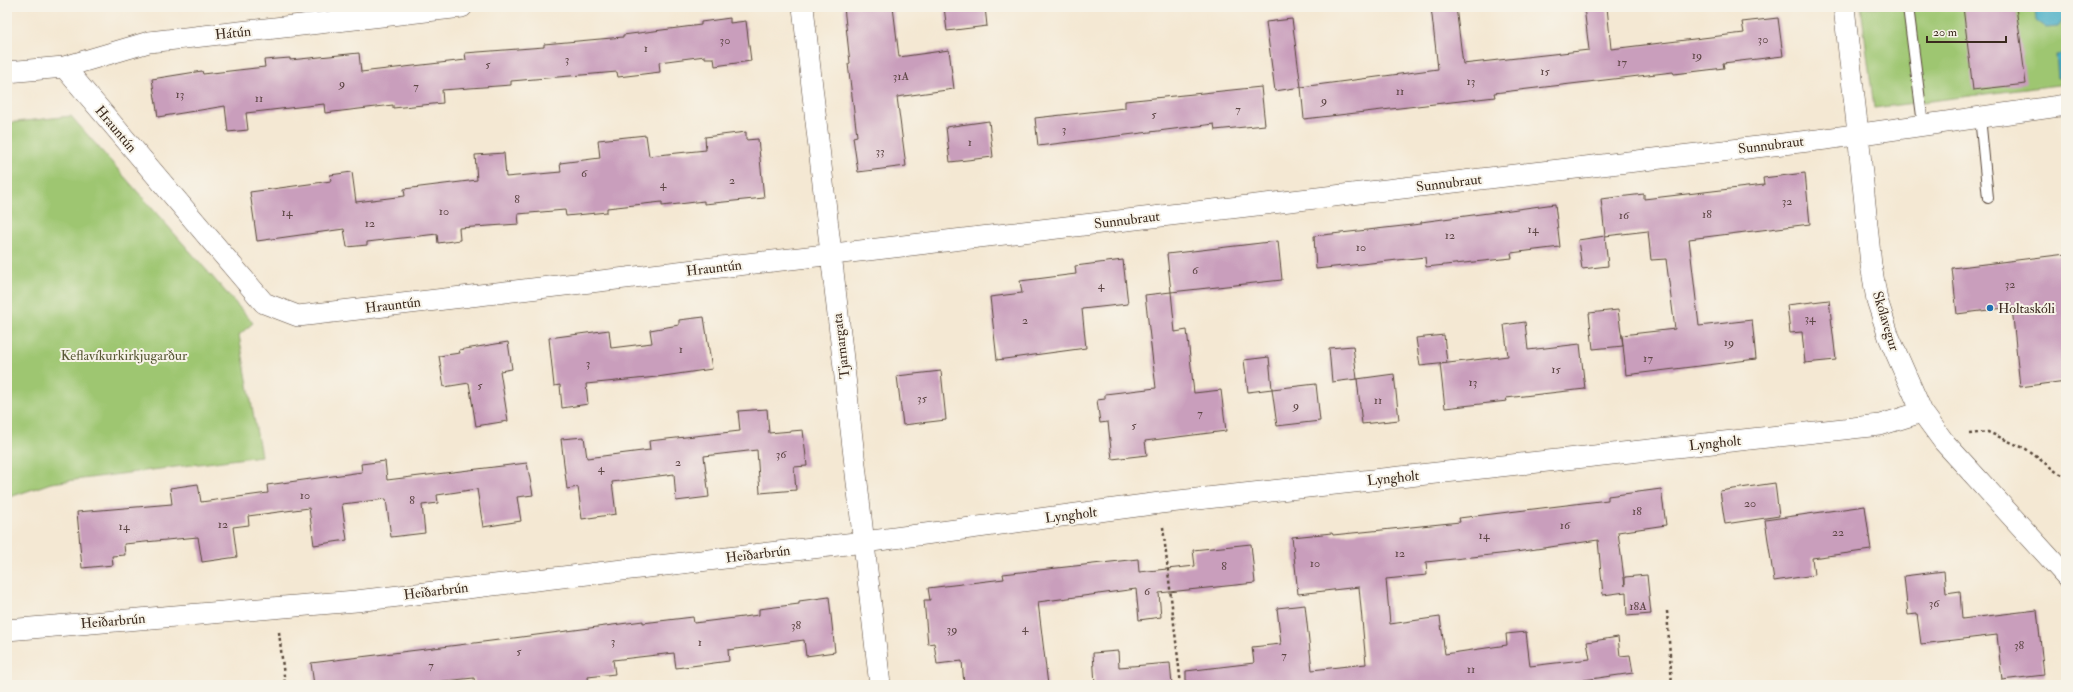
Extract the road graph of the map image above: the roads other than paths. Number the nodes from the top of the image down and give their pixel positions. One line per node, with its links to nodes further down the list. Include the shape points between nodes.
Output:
1 (462, 7): 5 (street, Hátún, via 149,42)
2 (803, 7): 12 (street, Tjarnargata)
3 (1844, 7): 10 (street, Skólavegur)
4 (1908, 7): 9 (lane)
5 (64, 67): 6 (street, Hátún); 12 (street, Hrauntún, via 264,303 298,316)
6 (7, 72)
7 (2066, 105): 8 (street, Sunnubraut)
8 (1980, 116): 9 (street, Sunnubraut); 11 (lane)
9 (1923, 124): 10 (street, Sunnubraut)
10 (1858, 133): 12 (street, Sunnubraut, via 1818,140); 13 (street, Skólavegur, via 1871,265 1877,300 1900,366)
11 (1988, 198)
12 (831, 255): 14 (street, Tjarnargata)
13 (1922, 412): 14 (street, Lyngholt, via 1880,425 1160,503); 15 (street, Skólavegur, via 1944,442)
14 (864, 542): 16 (street, Heiðarbrún, via 356,601); 17 (street, Tjarnargata)
15 (2066, 576)
16 (7, 630)
17 (880, 685)

